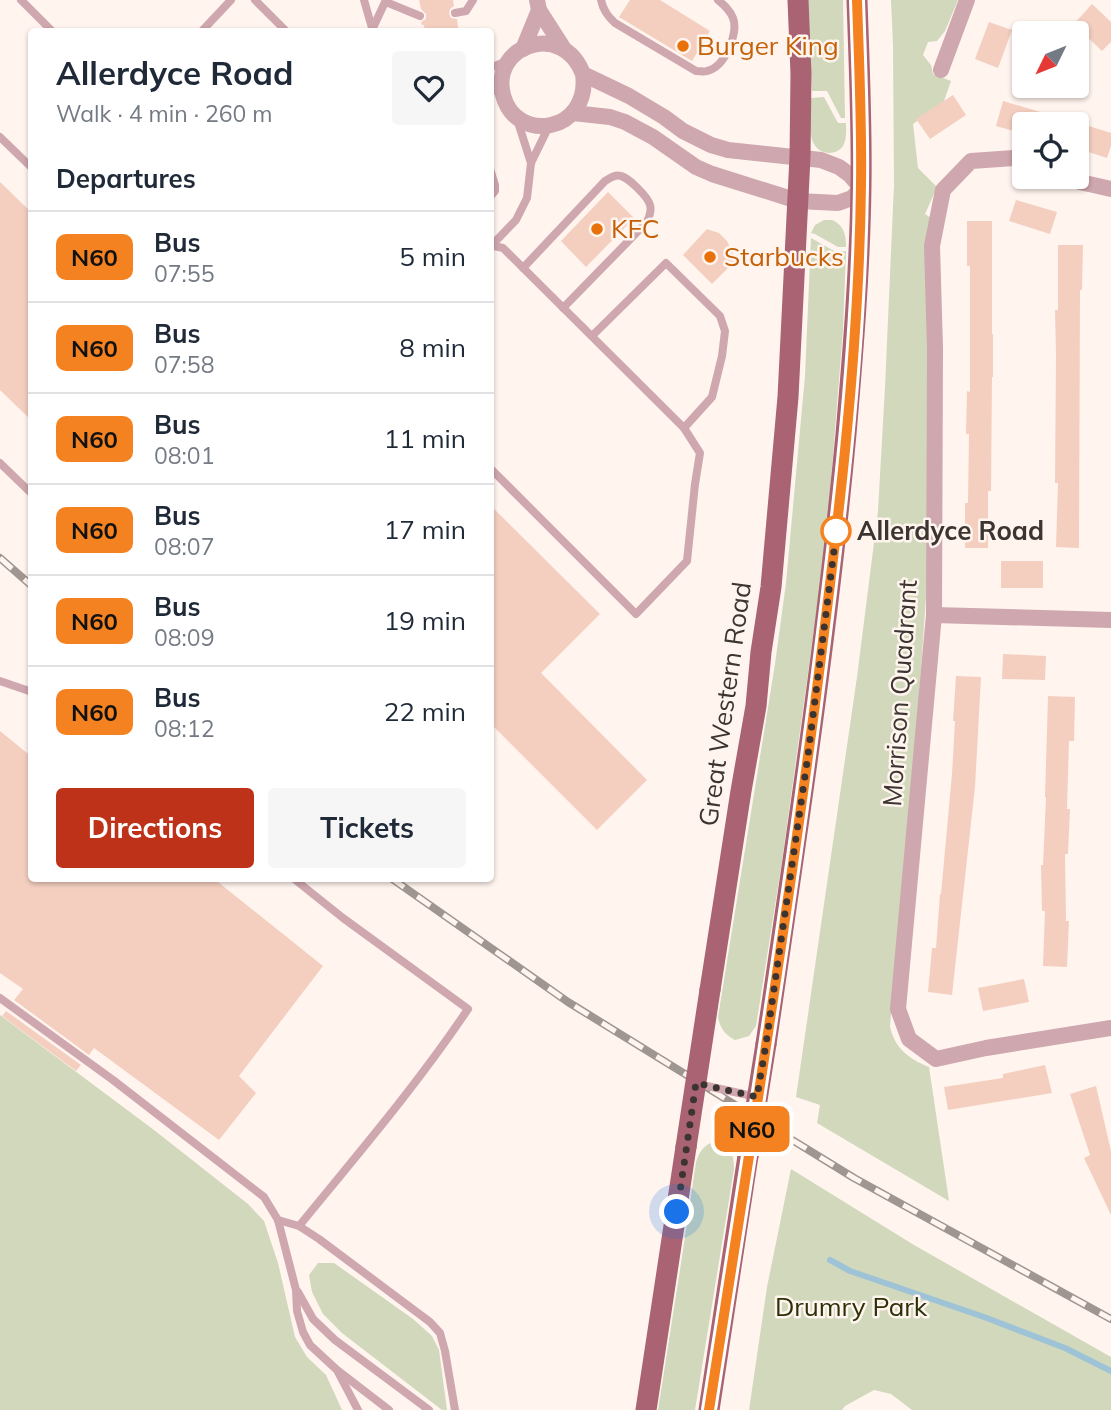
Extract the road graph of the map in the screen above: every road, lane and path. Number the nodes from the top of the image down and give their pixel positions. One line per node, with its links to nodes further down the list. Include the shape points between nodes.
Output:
1 (21, 0): 15 (lane)
2 (231, 0): 16 (lane)
3 (255, 0): 17 (lane)
4 (364, 0): 18 (lane)
5 (473, 0): 13 (lane, via 466,11)
6 (601, 0): 7 (lane, via 615,23 696,71 706,72 722,62 734,31 734,19)
7 (718, 0)
8 (798, 0): 31 (main road, Great Western Road)
9 (857, 0): 36 (main road)
10 (967, 0): 23 (street)
11 (386, 1): 14 (lane); 19 (lane)
12 (538, 5): 20 (street); 21 (street)
13 (455, 13)
14 (420, 16)
15 (49, 28)
16 (205, 28)
17 (283, 28)
18 (371, 28)
19 (373, 28)
20 (564, 49): 21 (street, via 544,43); 24 (street, via 580,64)
21 (517, 54): 22 (lane); 26 (street, via 502,78)
22 (494, 66)
23 (941, 70)
24 (583, 74): 27 (street, via 583,95); 31 (street, via 711,145)
25 (494, 89): 26 (lane)
26 (504, 98): 28 (street)
27 (573, 113): 29 (street); 38 (street, via 625,122 696,167)
28 (516, 116): 29 (street); 33 (lane)
29 (550, 126): 33 (lane)
30 (0, 137): 34 (lane)
31 (800, 157): 36 (street, via 839,167); 38 (main road, Great Western Road)
32 (1012, 158): 48 (street, Morrison Quadrant, via 971,160 943,190 933,246)
33 (530, 163): 39 (lane, via 527,198 516,220)
34 (28, 164)
35 (1089, 184): 37 (street)
36 (861, 188): 38 (street, via 838,203); 56 (main road, bridge, via 840,502)
37 (1111, 189)
38 (798, 201): 55 (main road, Great Western Road, bridge, via 788,397 771,587)
39 (494, 243)
40 (494, 246): 41 (lane, via 503,248)
41 (523, 268): 42 (lane); 42 (lane, via 605,181 613,176 630,181 650,205 647,222)
42 (564, 308): 43 (lane)
43 (592, 336): 44 (lane); 44 (lane, via 666,263 720,316 725,331 712,397)
44 (684, 428): 46 (lane, via 700,453 687,561 636,614)
45 (0, 463): 47 (lane)
46 (494, 472)
47 (28, 490)
48 (934, 615): 49 (street); 54 (street, Morrison Quadrant, via 898,1009 909,1039 936,1059)
49 (1111, 620)
50 (0, 681): 51 (lane)
51 (28, 691)
52 (298, 882): 58 (lane, via 468,1009 386,1120)
53 (0, 998): 57 (lane, via 264,1197)
54 (1111, 1028)
55 (696, 1083): 56 (lane, bridge); 65 (main road, Great Western Road, bridge)
56 (757, 1097): 66 (main road, bridge)
57 (278, 1220): 58 (lane); 59 (lane)
58 (299, 1226): 64 (lane, via 440,1333)
59 (296, 1290): 60 (lane, via 303,1332); 63 (lane, via 313,1319 335,1340)
60 (337, 1370): 61 (lane); 62 (lane)
61 (358, 1410)
62 (389, 1410)
63 (429, 1410)
64 (454, 1410)
65 (646, 1410)
66 (709, 1410)

